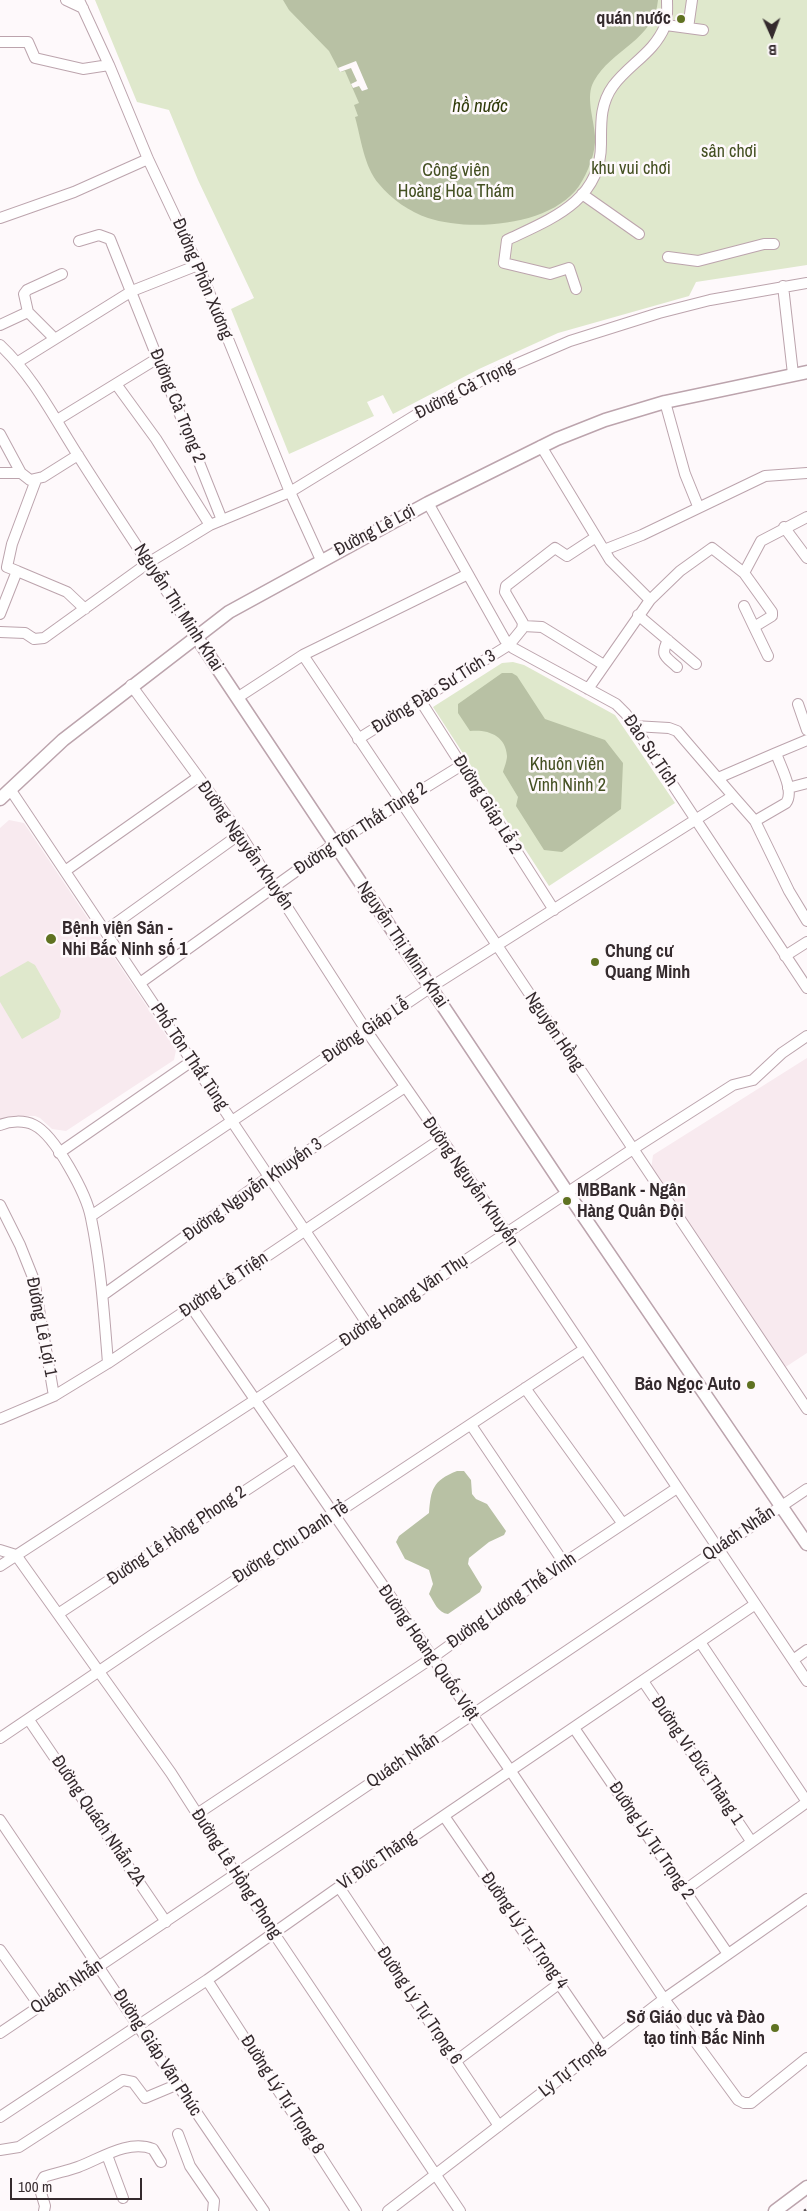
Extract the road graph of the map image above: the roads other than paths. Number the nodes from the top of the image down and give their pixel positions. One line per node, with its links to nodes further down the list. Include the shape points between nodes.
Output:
1 (66, 0): 4 (street)
2 (666, 0): 5 (street)
3 (692, 0): 6 (street)
4 (81, 4): 9 (street, Đường Phồn Xương)
5 (666, 25): 6 (street); 11 (street, via 651,49 613,86 601,110 601,148 594,181)
6 (688, 28): 7 (street)
7 (704, 30)
8 (0, 42): 9 (street, via 28,42 35,58 79,68)
9 (109, 65): 10 (street, Đường Phồn Xương)
10 (148, 159): 12 (street, via 74,192); 17 (street, Đường Phồn Xương)
11 (582, 194): 13 (street); 21 (street, via 571,207 507,240 504,263 550,274 569,268)
12 (0, 218)
13 (639, 234)
14 (80, 241): 22 (street, Đường Cả Trọng 2, via 99,235 110,239)
15 (774, 244): 16 (street, via 698,261)
16 (668, 256)
17 (198, 265): 22 (street); 41 (street, Đường Phồn Xương)
18 (62, 274): 23 (street, via 27,290 24,294)
19 (807, 283): 20 (street, Đường Cả Trọng)
20 (783, 286): 30 (street); 41 (street, Đường Cả Trọng, via 659,313 539,354 430,406)
21 (576, 289)
22 (132, 291): 25 (street); 27 (street, Đường Cả Trọng 2)
23 (28, 312): 24 (street); 25 (street)
24 (0, 325)
25 (54, 340): 28 (street)
26 (0, 345): 28 (street, Nguyễn Thị Minh Khai)
27 (158, 358): 31 (street); 45 (street, Đường Cả Trọng 2)
28 (18, 362): 33 (street, Nguyễn Thị Minh Khai)
29 (807, 372): 30 (main road, Đường Lê Lợi)
30 (793, 374): 32 (main road, Đường Lê Lợi)
31 (116, 384): 33 (street); 46 (street, via 156,439)
32 (665, 402): 35 (main road, Đường Lê Lợi, via 605,420); 43 (street, via 685,474)
33 (56, 420): 36 (street, Nguyễn Thị Minh Khai)
34 (0, 434): 38 (street)
35 (541, 446): 42 (main road, Đường Lê Lợi); 48 (street)
36 (78, 455): 40 (street); 52 (street, Nguyễn Thị Minh Khai)
37 (0, 473): 38 (street)
38 (21, 473): 40 (street)
39 (807, 473): 43 (street, via 765,476)
40 (36, 480): 53 (street, via 12,544)
41 (290, 492): 45 (street, Đường Cả Trọng); 51 (street, Đường Phồn Xương)
42 (428, 503): 51 (main road, Đường Lê Lợi); 55 (street, Đào Sư Tích)
43 (698, 506): 49 (street, via 642,535)
44 (807, 517): 47 (street)
45 (222, 520): 46 (street, Đường Cả Trọng)
46 (210, 525): 52 (street, Đường Cả Trọng)
47 (784, 527): 50 (street); 54 (street, via 758,545)
48 (596, 536): 49 (street); 61 (street, via 568,556 555,548 506,586 505,592)
49 (604, 550): 56 (street, via 617,569)
50 (807, 558)
51 (321, 560): 64 (main road, Đường Lê Lợi, via 235,608)
52 (148, 562): 58 (street, Đường Cả Trọng); 64 (street, Nguyễn Thị Minh Khai)
53 (8, 568): 58 (street, via 67,592); 59 (street)
54 (744, 573): 56 (street, via 712,548 680,571); 62 (street, via 773,615)
55 (468, 574): 66 (street, Đào Sư Tích); 67 (street)
56 (650, 600): 60 (street)
57 (744, 606): 62 (street)
58 (86, 609): 63 (street, Đường Cả Trọng, via 44,638)
59 (0, 614)
60 (638, 615): 65 (street); 70 (street)
61 (523, 626): 66 (street); 70 (street, via 542,627)
62 (754, 627): 68 (street)
63 (0, 632)
64 (196, 636): 72 (main road, Đường Lê Lợi); 74 (main road, Nguyễn Thị Minh Khai)
65 (668, 640): 69 (street); 71 (street, via 663,654)
66 (510, 645): 73 (street, Đào Sư Tích); 75 (street, Đường Đào Sư Tích 3)
67 (303, 655): 74 (street); 80 (street, Nguyên Hồng)
68 (768, 656)
69 (696, 664)
70 (604, 665): 73 (street)
71 (677, 667)
72 (131, 685): 84 (street, Đường Nguyễn Khuyến); 88 (main road, Đường Lê Lợi, via 63,740)
73 (588, 689): 78 (street, Đào Sư Tích, via 620,707)
74 (237, 698): 95 (main road, Nguyễn Thị Minh Khai)
75 (420, 700): 80 (street, Đường Đào Sư Tích 3); 83 (street, Đường Giáp Lễ 2)
76 (798, 704): 77 (street)
77 (804, 713): 79 (street)
78 (634, 726): 85 (street, via 677,731); 92 (street, Đào Sư Tích)
79 (807, 730)
80 (358, 738): 91 (street, Nguyên Hồng)
81 (807, 740): 82 (street)
82 (776, 753): 85 (street); 87 (street)
83 (462, 765): 91 (street, Đường Tôn Thất Tùng 2); 98 (street, Đường Giáp Lễ 2)
84 (197, 778): 94 (street, Đường Nguyễn Khuyến); 96 (street)
85 (718, 778): 89 (street)
86 (807, 783): 87 (street)
87 (788, 788): 93 (street, via 790,794 786,803)
88 (10, 789): 90 (main road, Đường Lê Lợi); 96 (street, Phố Tôn Thất Tùng)
89 (733, 796): 92 (street, Đường Giáp Lễ); 93 (street)
90 (0, 798)
91 (400, 802): 95 (street, Đường Tôn Thất Tùng 2); 102 (street, Nguyên Hồng)
92 (696, 818): 98 (street, Đường Giáp Lễ); 103 (street, Đào Sư Tích)
93 (755, 821): 99 (street, via 788,891)
94 (240, 834): 97 (street, Đường Nguyễn Khuyến); 100 (street)
95 (334, 844): 97 (street, Đường Tôn Thất Tùng 2); 105 (main road, Nguyễn Thị Minh Khai)
96 (65, 871): 100 (street, Phố Tôn Thất Tùng)
97 (274, 886): 104 (street, Đường Tôn Thất Tùng 2); 107 (street, Đường Nguyễn Khuyến)
98 (554, 910): 102 (street, Đường Giáp Lễ)
99 (807, 920)
100 (105, 931): 104 (street, Phố Tôn Thất Tùng)
101 (807, 942): 103 (street)
102 (497, 947): 105 (street, Đường Giáp Lễ); 114 (street, Nguyên Hồng)
103 (785, 956): 106 (street, Đào Sư Tích)
104 (140, 984): 109 (street, Phố Tôn Thất Tùng)
105 (431, 987): 107 (street, Đường Giáp Lễ); 117 (main road, Nguyễn Thị Minh Khai)
106 (807, 988)
107 (366, 1030): 110 (street, Đường Nguyễn Khuyến); 111 (street, Đường Giáp Lễ)
108 (807, 1036): 114 (street, Đường Hoàng Văn Thụ, via 782,1052 753,1080 733,1085)
109 (192, 1061): 111 (street, Phố Tôn Thất Tùng); 115 (street)
110 (405, 1087): 113 (street, Đường Nguyễn Khuyến); 116 (street, Đường Nguyễn Khuyến 3)
111 (233, 1122): 116 (street, Phố Tôn Thất Tùng); 119 (street, Đường Giáp Lễ)
112 (0, 1125): 115 (street, via 13,1121 32,1123)
113 (441, 1139): 120 (street, Đường Lê Triện); 121 (street, Đường Nguyễn Khuyến)
114 (633, 1149): 117 (street, Đường Hoàng Văn Thụ); 130 (street, Nguyên Hồng)
115 (59, 1153): 119 (street)
116 (270, 1176): 120 (street, Phố Tôn Thất Tùng); 122 (street, Đường Nguyễn Khuyến 3)
117 (567, 1192): 121 (street, Đường Hoàng Văn Thụ); 136 (main road, Nguyễn Thị Minh Khai)
118 (0, 1205): 128 (street, Đường Lê Lợi 1, via 34,1280)
119 (91, 1216): 122 (street)
120 (305, 1230): 123 (street, Đường Lê Triện); 124 (street, Phố Tôn Thất Tùng)
121 (506, 1232): 124 (street, Đường Hoàng Văn Thụ); 125 (street, Đường Nguyễn Khuyến)
122 (103, 1295): 126 (street)
123 (192, 1308): 126 (street, Đường Lê Triện); 129 (street, Đường Hoàng Quốc Việt)
124 (368, 1325): 129 (street, Đường Hoàng Văn Thụ)
125 (583, 1350): 127 (street, Đường Chu Danh Tể); 134 (street, Đường Nguyễn Khuyến)
126 (108, 1363): 128 (street, Đường Lê Triện)
127 (525, 1388): 132 (street, Đường Chu Danh Tể); 138 (street)
128 (54, 1396): 131 (street, Đường Lê Triện)
129 (255, 1400): 133 (street, Đường Hoàng Quốc Việt); 142 (street, Đường Hoàng Văn Thụ)
130 (806, 1404)
131 (0, 1419)
132 (472, 1425): 137 (street, Đường Chu Danh Tể); 143 (street)
133 (295, 1458): 137 (street, Đường Hoàng Quốc Việt); 146 (street, Đường Lê Hồng Phong 2)
134 (677, 1488): 138 (street, Đường Lương Thế Vinh); 140 (street, Đường Nguyễn Khuyến)
135 (807, 1489): 136 (street, Quách Nhẫn)
136 (781, 1506): 139 (main road, Nguyễn Thị Minh Khai); 140 (street, Quách Nhẫn)
137 (333, 1514): 149 (street, Đường Hoàng Quốc Việt); 151 (street, Đường Chu Danh Tể)
138 (623, 1524): 143 (street, Đường Lương Thế Vinh)
139 (807, 1544)
140 (718, 1548): 145 (street, Đường Nguyễn Khuyến); 154 (street, Quách Nhẫn)
141 (0, 1550): 142 (street)
142 (16, 1555): 144 (street, Đường Hoàng Văn Thụ); 146 (street, Đường Lê Hồng Phong)
143 (564, 1563): 149 (street, Đường Lương Thế Vinh)
144 (0, 1566)
145 (754, 1605): 147 (street, Vi Đức Thăng); 150 (street, Đường Nguyễn Khuyến)
146 (58, 1614): 151 (street, Đường Lê Hồng Phong)
147 (700, 1642): 152 (street, Vi Đức Thăng); 159 (street)
148 (807, 1650): 150 (street)
149 (432, 1658): 154 (street, Đường Hoàng Quốc Việt); 160 (street, Đường Lương Thế Vinh)
150 (793, 1660): 153 (street, Đường Nguyễn Khuyến)
151 (99, 1671): 155 (street, Đường Chu Danh Tể); 160 (street, Đường Lê Hồng Phong)
152 (643, 1681): 156 (street, Vi Đức Thăng); 163 (street, Đường Vi Đức Thăng 1)
153 (807, 1681)
154 (470, 1714): 158 (street, Đường Hoàng Quốc Việt); 164 (street, Quách Nhẫn)
155 (29, 1720): 157 (street, Đường Chu Danh Tể); 168 (street, Đường Quách Nhẫn 2A)
156 (574, 1728): 158 (street, Vi Đức Thăng); 166 (street, Đường Lý Tự Trọng 2)
157 (0, 1738)
158 (510, 1770): 161 (street, Vi Đức Thăng); 175 (street, Đường Hoàng Quốc Việt)
159 (807, 1802): 163 (street)
160 (197, 1814): 164 (street, Đường Lê Hồng Phong)
161 (444, 1816): 165 (street, Vi Đức Thăng); 174 (street, Đường Lý Tự Trọng 4)
162 (0, 1820): 172 (street, Đường Giáp Văn Phúc)
163 (751, 1841): 166 (street)
164 (236, 1874): 168 (street, Quách Nhẫn); 169 (street, Đường Lê Hồng Phong)
165 (338, 1887): 169 (street, Vi Đức Thăng); 181 (street, Đường Lý Tự Trọng 6)
166 (685, 1890): 171 (street, Đường Lý Tự Trọng 2)
167 (807, 1899): 171 (street, Lý Tự Trọng)
168 (166, 1922): 172 (street, Quách Nhẫn)
169 (273, 1932): 173 (street, Vi Đức Thăng); 189 (street, Đường Lê Hồng Phong)
170 (0, 1950): 176 (street)
171 (728, 1954): 175 (street, Lý Tự Trọng)
172 (99, 1966): 176 (street, Quách Nhẫn); 177 (street, Đường Giáp Văn Phúc)
173 (207, 1980): 177 (street, Vi Đức Thăng); 195 (street, Đường Lý Tự Trọng 8)
174 (560, 1983): 179 (street, Đường Lý Tự Trọng 4); 181 (street)
175 (664, 1999): 179 (street, Lý Tự Trọng); 180 (street, Đường Hoàng Quốc Việt, via 738,2100 744,2103 751,2102)
176 (39, 2005): 178 (street, Quách Nhẫn)
177 (140, 2026): 182 (street, Đường Giáp Văn Phúc); 183 (street, Vi Đức Thăng)
178 (0, 2033)
179 (602, 2046): 184 (street, Lý Tự Trọng)
180 (807, 2058)
181 (456, 2061): 184 (street, Đường Lý Tự Trọng 6)
182 (176, 2085): 186 (street, via 145,2098 134,2082 123,2080 26,2143); 194 (street, Đường Giáp Văn Phúc)
183 (0, 2117)
184 (500, 2126): 189 (street, Lý Tự Trọng)
185 (178, 2134): 193 (street, via 190,2166 214,2201)
186 (0, 2150)
187 (107, 2155): 188 (street, via 128,2147 143,2146 153,2149); 191 (street); 192 (street, via 44,2176 39,2186)
188 (161, 2162)
189 (435, 2175): 196 (street, Lý Tự Trọng); 197 (street, Đường Lê Hồng Phong)
190 (807, 2186): 198 (main road)
191 (123, 2198)
192 (44, 2211)
193 (213, 2211)
194 (264, 2211)
195 (356, 2211)
196 (388, 2211)
197 (460, 2211)
198 (775, 2211)

